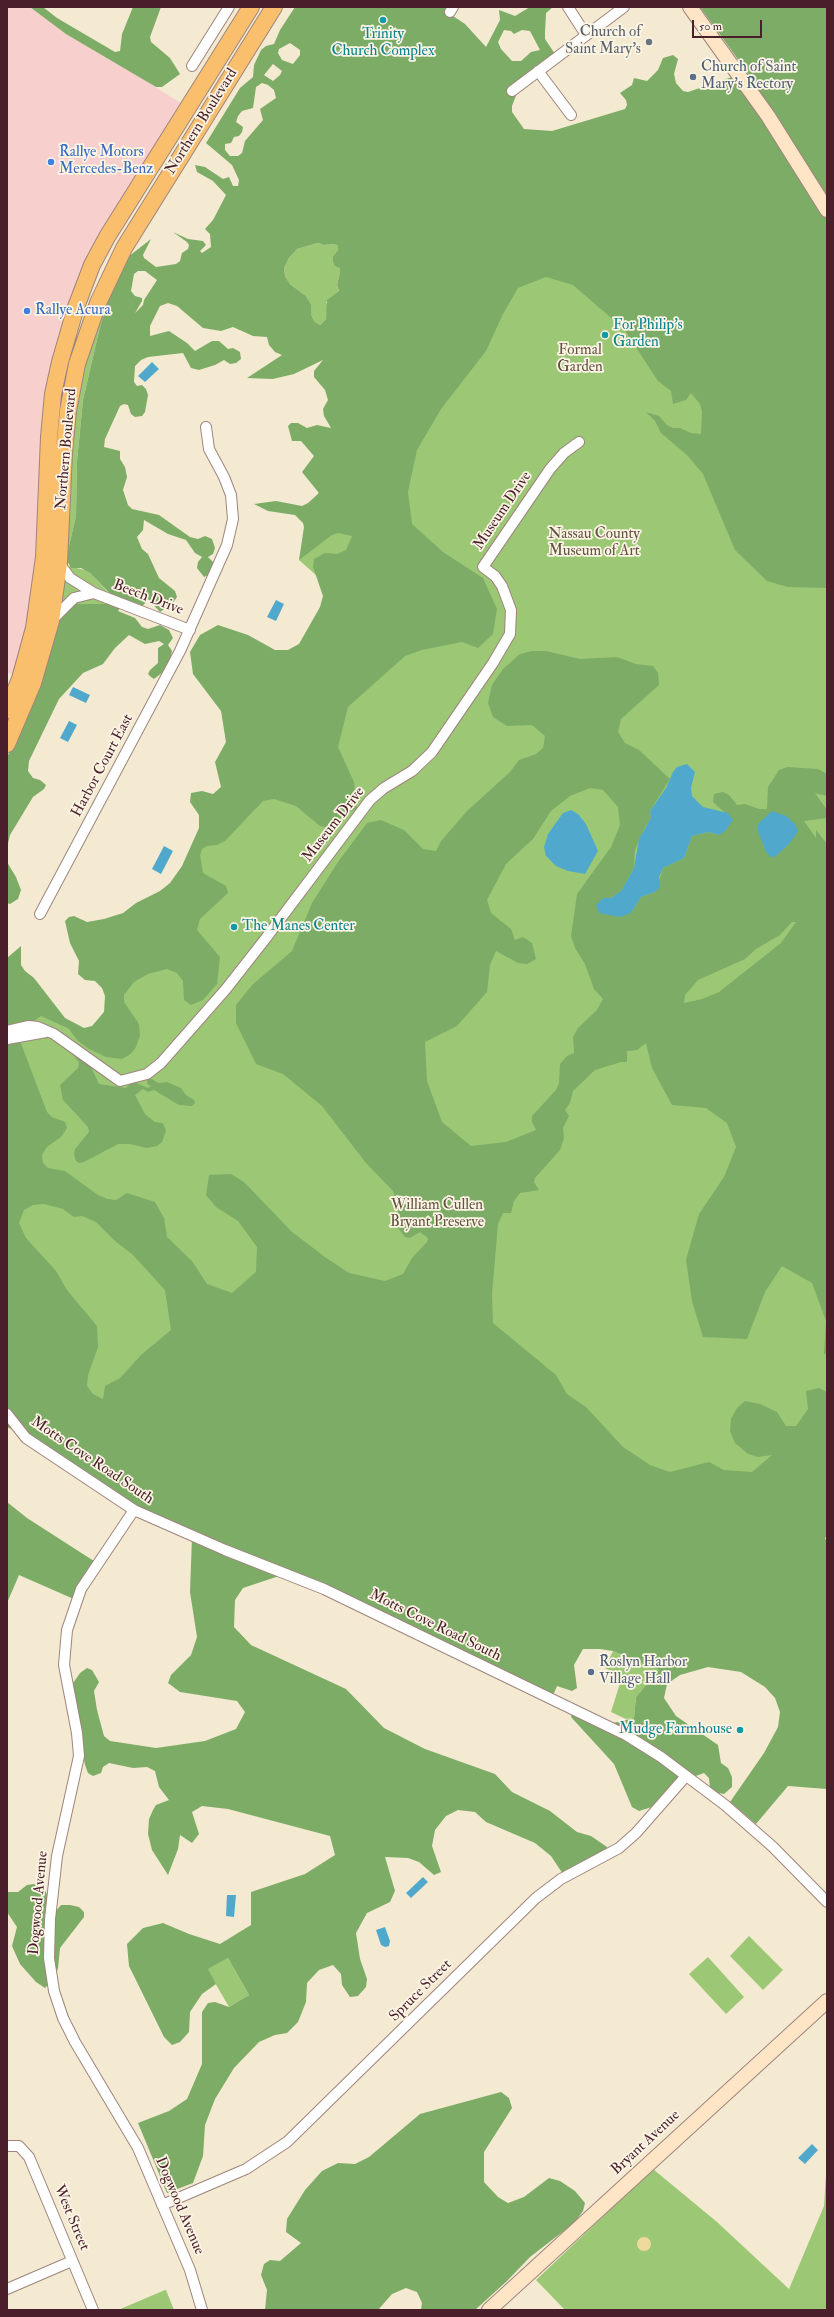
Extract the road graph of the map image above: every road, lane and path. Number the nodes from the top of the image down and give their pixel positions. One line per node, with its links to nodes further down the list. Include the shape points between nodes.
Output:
1 (229, 7): 8 (street)
2 (251, 7): 13 (main road, Northern Boulevard)
3 (274, 7): 14 (main road, Northern Boulevard)
4 (568, 7): 7 (street)
5 (624, 7): 7 (street)
6 (690, 7): 12 (main road, via 768,116)
7 (586, 35): 9 (street)
8 (192, 66)
9 (538, 71): 10 (street); 11 (street)
10 (512, 91)
11 (572, 115)
12 (827, 210)
13 (107, 237): 14 (main road); 21 (main road, Northern Boulevard, via 78,299 60,362 49,437 40,590 26,657)
14 (124, 248): 17 (main road, Northern Boulevard, via 98,303 73,382 64,453)
15 (206, 427): 20 (street, Harbor Court East, via 210,449 228,485 233,519 227,545)
16 (579, 442): 25 (street, Museum Drive, via 564,453 550,469 483,567 495,576 502,586 511,610 510,634 493,663 432,752 412,771 370,800 245,965 161,1064 147,1074 120,1081)
17 (59, 563): 18 (street, Beech Drive, via 70,578); 19 (main road, Northern Boulevard)
18 (94, 594): 19 (street, Beech Drive, via 74,598); 20 (street, Beech Drive)
19 (51, 621): 22 (main road, Northern Boulevard, via 33,683)
20 (190, 630): 23 (street, Harbor Court East)
21 (7, 710)
22 (7, 744)
23 (40, 914)
24 (7, 1031): 25 (street, Museum Drive, via 29,1026)
25 (50, 1032): 26 (street)
26 (7, 1039)
27 (7, 1414): 28 (street, Motts Cove Road South, via 26,1438)
28 (134, 1510): 29 (street, Motts Cove Road South, via 219,1548 324,1589 541,1692 626,1735); 33 (street, Dogwood Avenue, via 81,1589 67,1630 64,1665 79,1756 57,1856 50,1919 49,1958 54,1991 63,2018 126,2126)
29 (686, 1776): 30 (street, Motts Cove Road South, via 754,1830); 33 (street, Spruce Street, via 636,1833 619,1848 560,1879 536,1898 287,2142 246,2169)
30 (827, 1902)
31 (827, 2001): 38 (main road, Bryant Avenue)
32 (10, 2145): 34 (street, West Street, via 24,2150 29,2156)
33 (162, 2205): 37 (street, Dogwood Avenue, via 190,2270)
34 (72, 2261): 35 (street); 36 (street, West Street)
35 (7, 2290)
36 (93, 2310)
37 (202, 2310)
38 (489, 2310)

